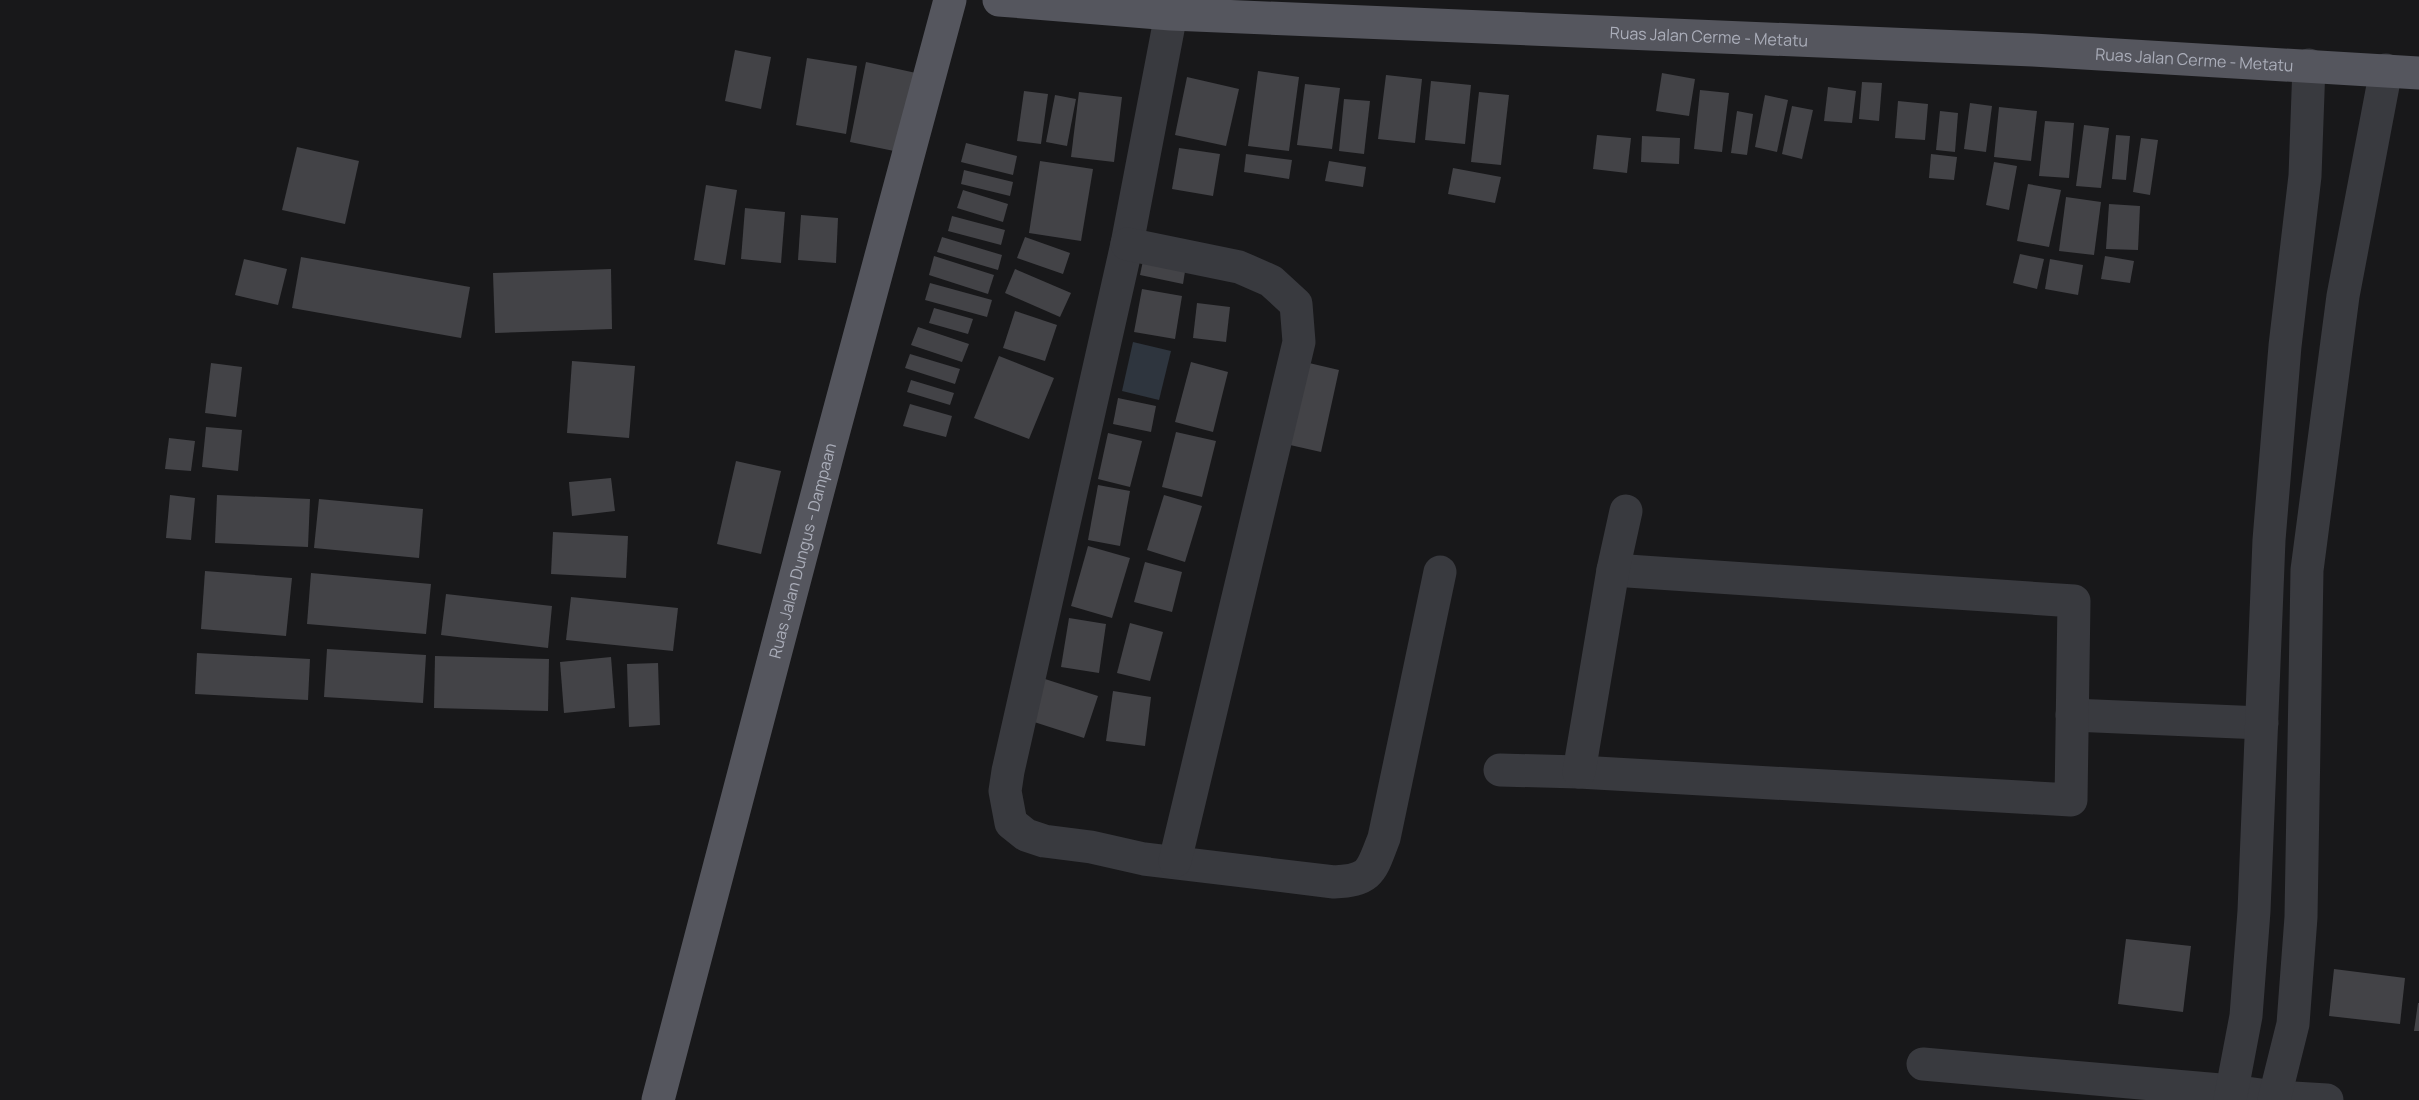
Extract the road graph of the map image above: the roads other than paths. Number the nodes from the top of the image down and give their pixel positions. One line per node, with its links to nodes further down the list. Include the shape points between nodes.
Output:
1 (950, 0): 24 (main road, Ruas Jalan Dungus - Dampaan)
2 (999, 0): 4 (main road, Ruas Jalan Cerme - Metatu)
3 (1334, 9): 4 (main road, Ruas Jalan Cerme - Metatu); 5 (main road, Ruas Jalan Cerme - Metatu)
4 (1171, 14): 8 (street)
5 (2309, 65): 6 (main road, Ruas Jalan Cerme - Metatu); 9 (street, via 2305,176)
6 (2386, 70): 7 (main road, Ruas Jalan Cerme - Metatu); 10 (street, via 2343,296)
7 (2419, 73)
8 (1127, 244): 18 (street, via 1239,267 1271,281 1296,304 1299,342); 18 (street, via 1005,791 1011,823 1026,835 1144,859)
9 (2272, 491): 10 (street); 15 (street)
10 (2316, 498): 20 (street, via 2307,570)
11 (1626, 511): 12 (street)
12 (1613, 570): 14 (street, via 2074,601); 17 (street)
13 (1440, 572): 18 (street, via 1384,838 1372,870 1356,881 1334,882)
14 (2073, 715): 15 (street); 17 (street, via 2071,800)
15 (2262, 723): 19 (street)
16 (1500, 770): 17 (street)
17 (1580, 772)
18 (1175, 861)
19 (2254, 911): 20 (street); 22 (street, via 2246,1016)
20 (2301, 916): 23 (street, via 2293,1024)
21 (1923, 1064): 22 (street)
22 (2231, 1095): 23 (street)
23 (2275, 1099): 25 (street)
24 (658, 1100)
25 (2327, 1100)

